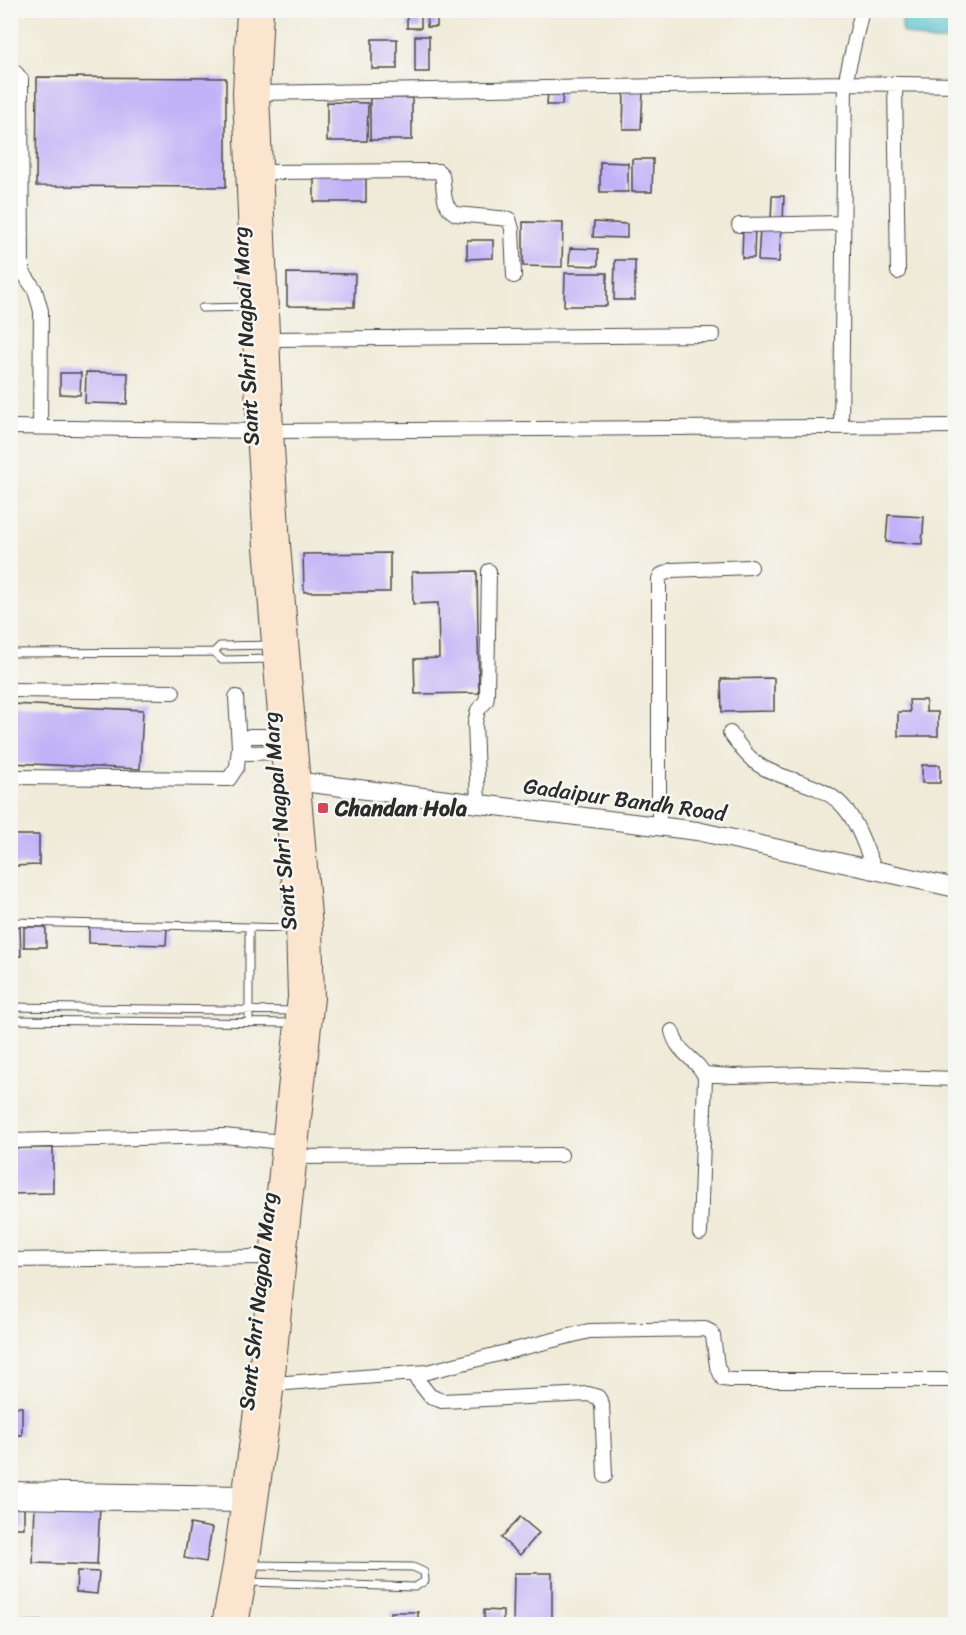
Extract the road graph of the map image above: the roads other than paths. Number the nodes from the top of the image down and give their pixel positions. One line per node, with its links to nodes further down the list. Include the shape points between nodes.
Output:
1 (247, 10): 16 (main road, Sant Shri Nagpal Marg, via 243,93)
2 (263, 10): 9 (main road, Sant Shri Nagpal Marg)
3 (862, 10): 5 (street)
4 (10, 72): 7 (street, via 20,76)
5 (845, 83): 6 (street); 9 (street); 11 (street)
6 (896, 84): 8 (street); 13 (street)
7 (16, 85): 21 (street, via 21,264 41,311)
8 (956, 85)
9 (259, 93): 10 (main road, Sant Shri Nagpal Marg)
10 (261, 172): 14 (street, via 438,171 451,212 509,219); 18 (main road, Sant Shri Nagpal Marg)
11 (843, 223): 12 (street); 22 (street)
12 (739, 225)
13 (898, 272)
14 (514, 276)
15 (202, 308): 16 (lane)
16 (251, 308): 23 (main road, Sant Shri Nagpal Marg)
17 (713, 335): 18 (street)
18 (270, 339): 23 (main road, Sant Shri Nagpal Marg)
19 (956, 426): 22 (street)
20 (10, 427): 21 (street)
21 (40, 427): 23 (street)
22 (841, 427): 23 (street)
23 (265, 431): 29 (main road, Sant Shri Nagpal Marg); 38 (main road, Sant Shri Nagpal Marg)
24 (956, 441): 25 (lane)
25 (954, 517)
26 (751, 567): 40 (street, via 672,570 659,579)
27 (489, 571): 39 (street, via 487,695 475,723)
28 (214, 652): 29 (lane, via 220,646); 29 (lane, via 222,660); 30 (lane)
29 (273, 652): 35 (main road, Sant Shri Nagpal Marg)
30 (10, 653)
31 (10, 690): 32 (street)
32 (173, 692)
33 (236, 697): 36 (street)
34 (730, 733): 41 (street, via 761,766 840,803 854,821)
35 (281, 744): 36 (street, via 248,753); 38 (main road, Sant Shri Nagpal Marg)
36 (242, 747): 37 (street, via 229,779)
37 (10, 777)
38 (292, 780): 39 (street, Gadaipur Bandh Road); 45 (main road, Sant Shri Nagpal Marg); 57 (main road, Sant Shri Nagpal Marg, via 314,981)
39 (478, 803): 40 (street, Gadaipur Bandh Road)
40 (659, 826): 41 (street, Gadaipur Bandh Road)
41 (875, 870): 42 (street, Gadaipur Bandh Road)
42 (956, 888)
43 (10, 922): 44 (lane)
44 (249, 927): 45 (lane); 47 (lane)
45 (296, 928): 48 (main road, Sant Shri Nagpal Marg)
46 (10, 1007): 47 (lane)
47 (249, 1010): 48 (lane); 50 (lane)
48 (297, 1017): 50 (lane); 55 (main road, Sant Shri Nagpal Marg)
49 (10, 1020): 50 (lane)
50 (249, 1022)
51 (672, 1032): 52 (street, via 681,1051)
52 (704, 1074): 53 (street); 58 (street)
53 (956, 1079)
54 (10, 1141): 55 (street, via 224,1136)
55 (282, 1142): 59 (main road, Sant Shri Nagpal Marg)
56 (561, 1155): 57 (street)
57 (296, 1157): 63 (main road, Sant Shri Nagpal Marg)
58 (700, 1233)
59 (270, 1257): 60 (street); 66 (main road, Sant Shri Nagpal Marg)
60 (10, 1260)
61 (412, 1373): 62 (street, via 589,1331 705,1329 713,1336 719,1373 730,1380); 63 (street); 64 (street, via 430,1396 442,1401 588,1394 598,1397 602,1404)
62 (956, 1380)
63 (274, 1384): 68 (main road, Sant Shri Nagpal Marg)
64 (605, 1476)
65 (10, 1489): 66 (street)
66 (242, 1499): 67 (street); 69 (main road, Sant Shri Nagpal Marg)
67 (10, 1501)
68 (247, 1573): 68 (lane, via 413,1568 423,1572 425,1581 415,1587); 70 (main road, Sant Shri Nagpal Marg)
69 (222, 1624)
70 (238, 1624)

